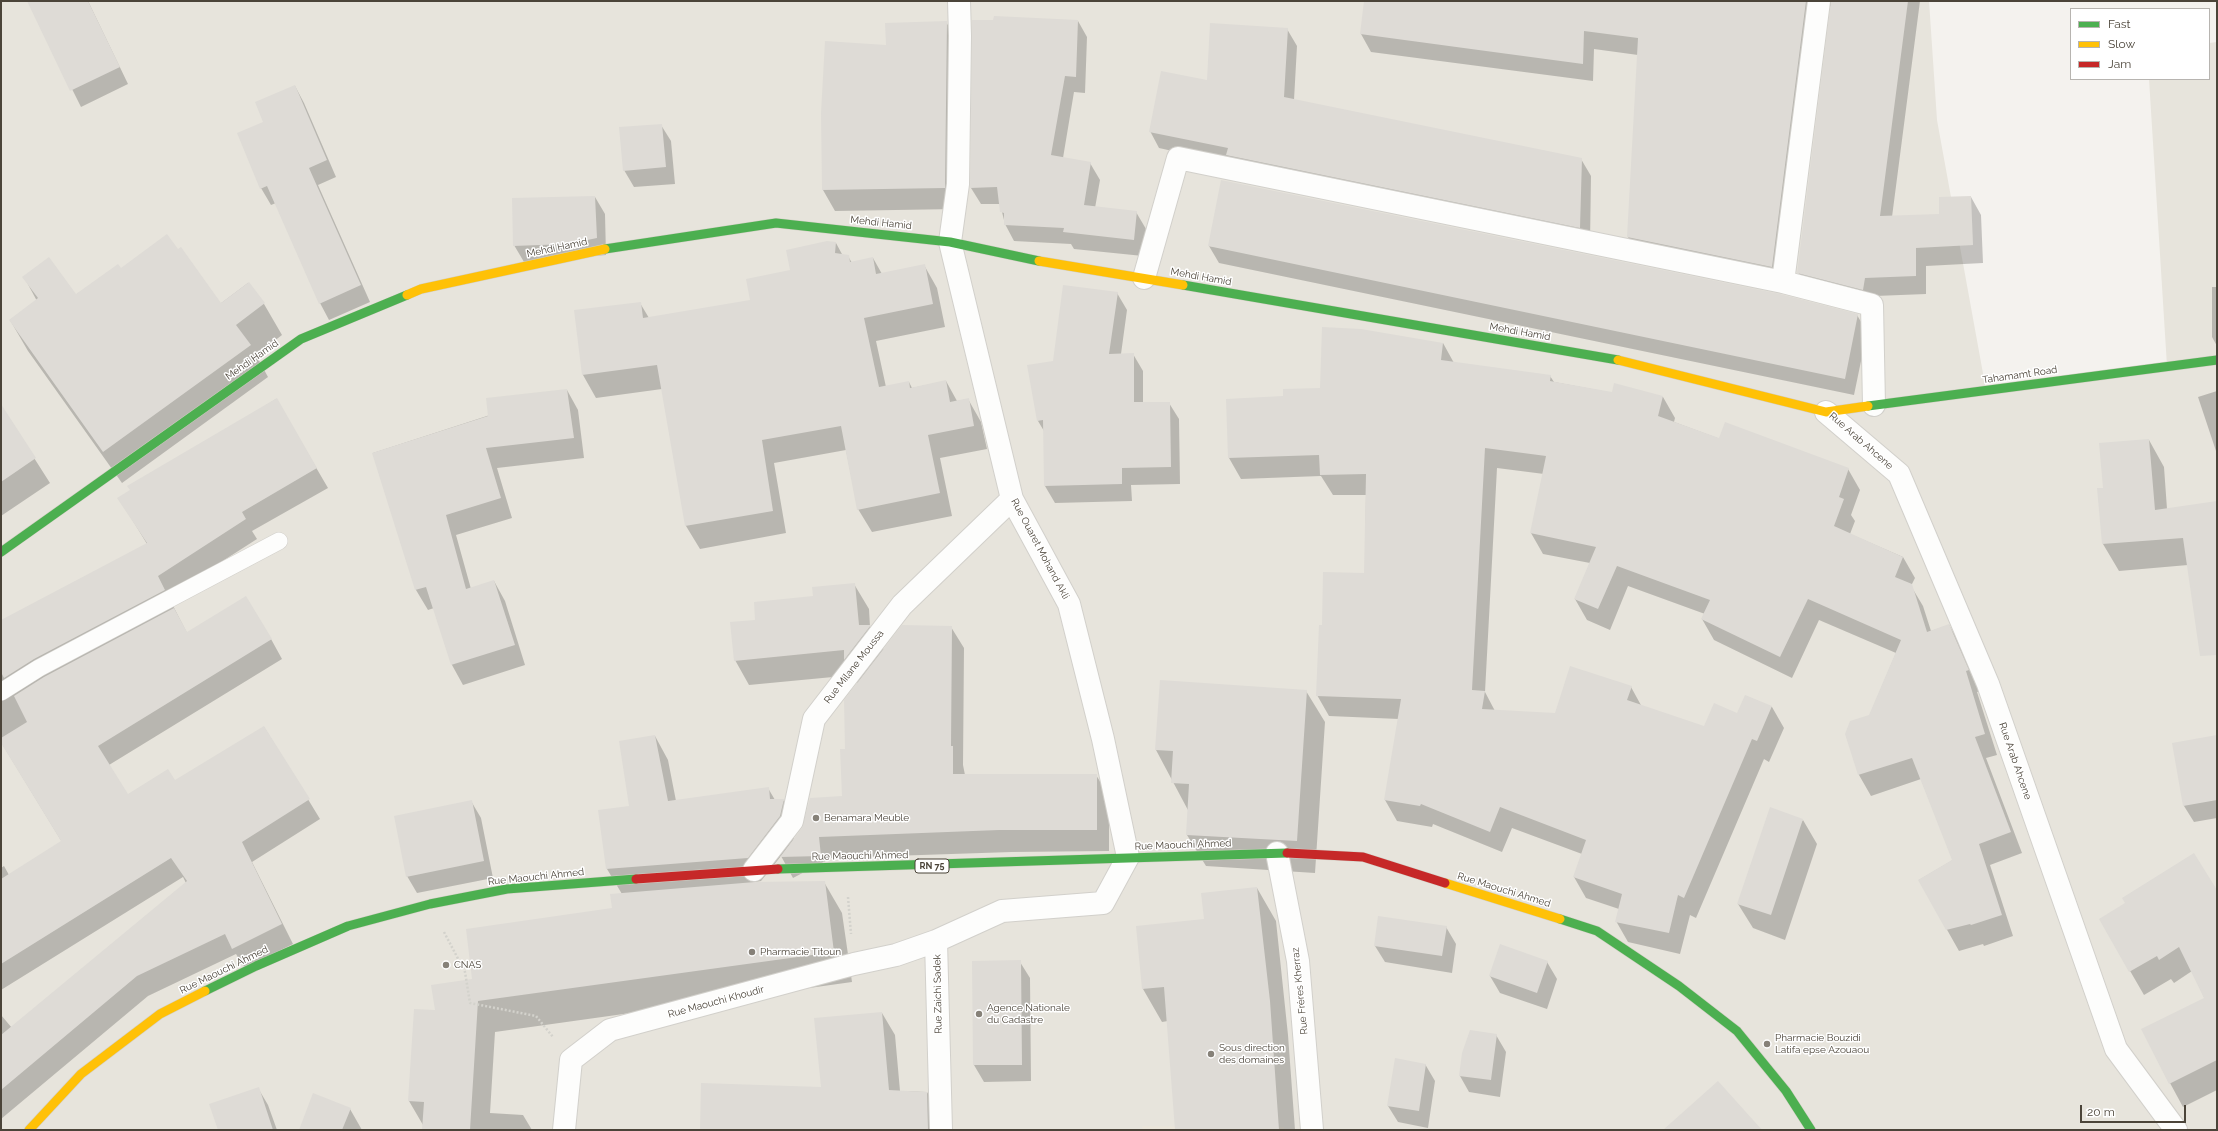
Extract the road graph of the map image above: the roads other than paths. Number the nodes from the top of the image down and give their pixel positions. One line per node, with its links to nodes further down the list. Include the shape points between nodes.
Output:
1 (959, 1): 3 (street, via 958,184)
2 (1820, 1): 5 (street)
3 (950, 242): 4 (street, Mehdi Hamid, via 1011,256); 9 (street, Rue Ouaret Mohand Akli); 11 (street, Mehdi Hamid, via 776,223 606,249 421,290 301,340)
4 (1144, 278): 5 (street, via 1178,158); 8 (street, Mehdi Hamid, via 1637,363)
5 (1783, 282): 7 (street, via 1872,305)
6 (2217, 360): 7 (street, Tahamamt Road)
7 (1874, 405): 8 (street, Tahamamt Road)
8 (1826, 412): 22 (street, Rue Arab Ahcene, via 1899,474 1988,684 2116,1049)
9 (1012, 499): 14 (street, Rue Ouaret Mohand Akli, via 1069,604 1103,739); 15 (street, Rue Milane Moussa, via 902,605 814,718 792,820)
10 (279, 541): 12 (lane, via 39,668)
11 (1, 552)
12 (1, 692)
13 (1277, 853): 14 (street, Rue Maouchi Ahmed / RN 75); 20 (street, Rue Frères Kherraz, via 1298,961); 21 (street, Rue Maouchi Ahmed / RN 75, via 1363,858 1598,931 1679,986 1737,1031 1786,1091)
14 (1128, 857): 15 (street, Rue Maouchi Ahmed / RN 75); 16 (street, Rue Zaichi Sadek, via 1103,903 1002,911)
15 (754, 870): 17 (street, Rue Maouchi Ahmed / RN 75, via 507,889 430,904 348,926 256,966 160,1014 81,1074)
16 (936, 940): 18 (street, Rue Maouchi Khoudir, via 896,955 610,1030 571,1060); 19 (street, Rue Zaichi Sadek)
17 (29, 1130)
18 (564, 1130)
19 (941, 1130)
20 (1312, 1130)
21 (1811, 1130)
22 (2176, 1130)

